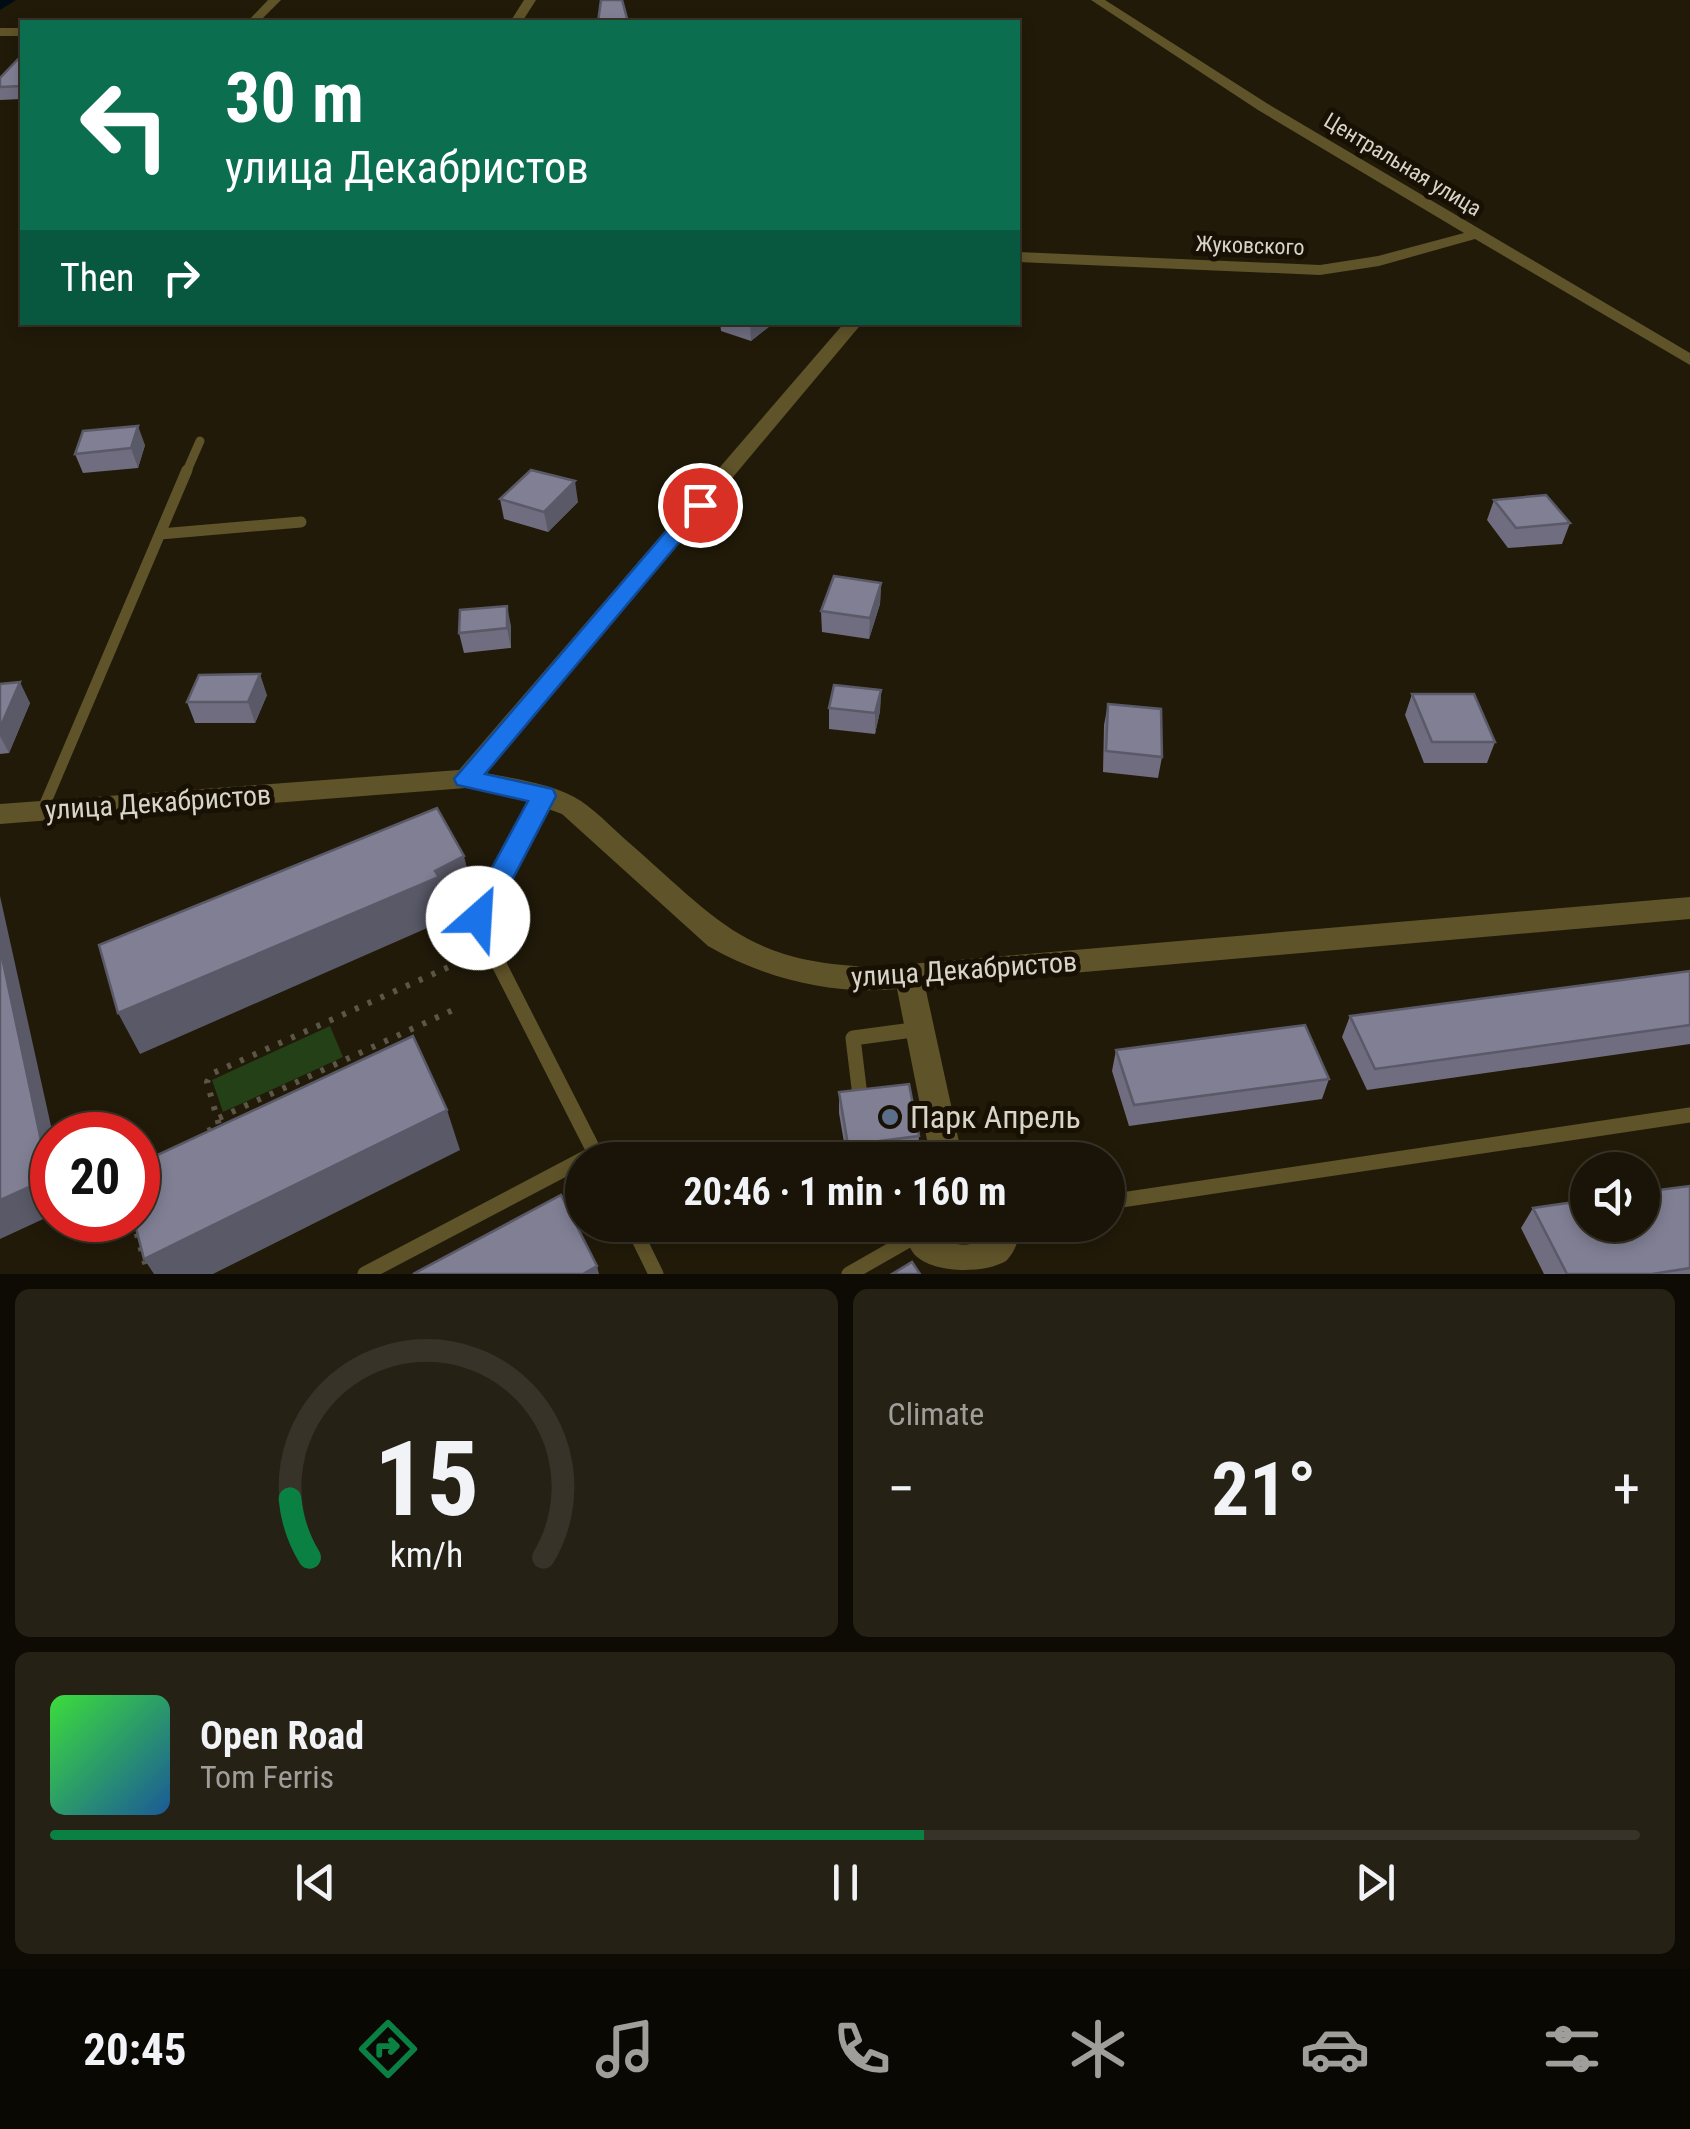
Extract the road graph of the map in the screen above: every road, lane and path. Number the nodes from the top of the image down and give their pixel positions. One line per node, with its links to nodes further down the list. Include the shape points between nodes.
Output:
1 (275, 0): 3 (street)
2 (1097, 0): 4 (street, Центральная улица)
3 (256, 20)
4 (1477, 234): 5 (street, Жуковского, via 1320,270); 7 (street, Центральная улица)
5 (1020, 257)
6 (852, 325): 11 (street)
7 (1690, 360)
8 (200, 441): 10 (lane)
9 (301, 522): 10 (lane)
10 (160, 534): 13 (lane)
11 (466, 779): 12 (street, улица Декабристов); 13 (street, улица Декабристов)
12 (544, 796): 16 (lane, via 480,910 479,925); 17 (street, улица Декабристов, via 571,807 738,950 804,975)
13 (42, 810): 14 (street, улица Декабристов)
14 (0, 814)
15 (1690, 908): 17 (street, улица Декабристов)
16 (491, 948): 22 (path, via 211,1074 207,1082); 24 (lane)
17 (909, 976): 19 (street)
18 (453, 1010): 22 (path)
19 (920, 1029): 20 (lane, via 852,1038); 25 (street)
20 (860, 1096)
21 (1690, 1115): 27 (lane)
22 (219, 1118): 23 (path)
23 (198, 1136)
24 (589, 1142)
25 (942, 1142)
26 (565, 1173): 35 (lane)
27 (1125, 1199)
28 (139, 1242): 34 (path)
29 (640, 1242): 36 (lane)
30 (899, 1242): 37 (lane)
31 (923, 1242): 33 (street, via 941,1263)
32 (1004, 1242): 33 (street)
33 (981, 1270)
34 (148, 1274)
35 (365, 1274)
36 (656, 1274)
37 (849, 1274)

